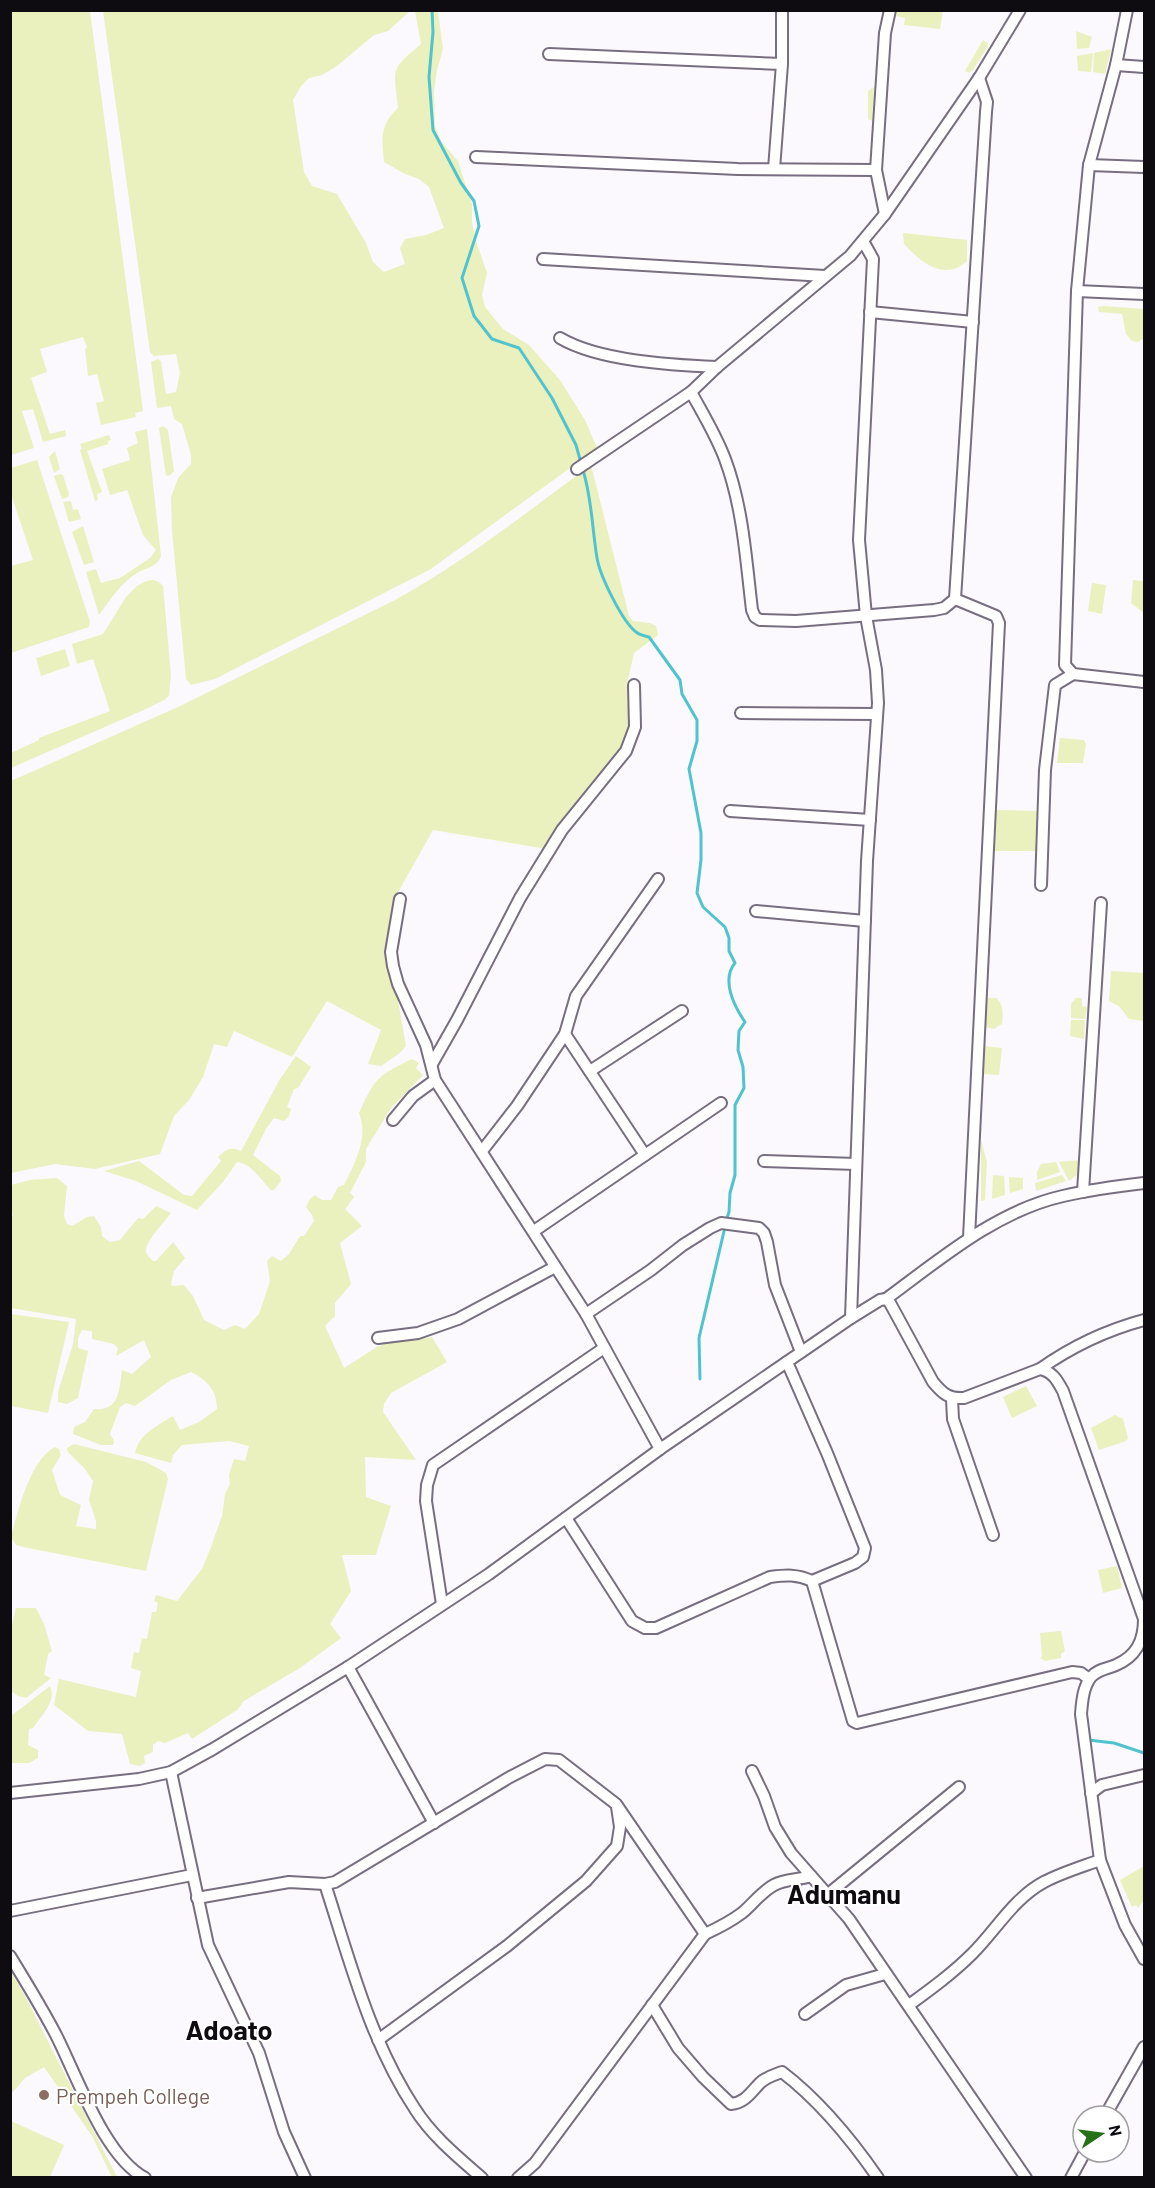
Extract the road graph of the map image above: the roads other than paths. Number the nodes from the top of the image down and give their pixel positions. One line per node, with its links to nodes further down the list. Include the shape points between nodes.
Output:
1 (782, 10): 6 (street)
2 (890, 10): 14 (street)
3 (1020, 10): 9 (street)
4 (1127, 10): 7 (street)
5 (549, 54): 6 (street)
6 (782, 64): 13 (street)
7 (1116, 65): 8 (street); 11 (street)
8 (1144, 67)
9 (979, 78): 15 (street); 22 (street, via 987,102)
10 (476, 157): 13 (street)
11 (1089, 165): 12 (street); 19 (street)
12 (1144, 167)
13 (774, 169): 14 (street)
14 (876, 170): 15 (street)
15 (885, 214): 16 (street)
16 (863, 242): 18 (street); 21 (street, via 873,259)
17 (543, 259): 18 (street)
18 (825, 276): 24 (street)
19 (1077, 291): 20 (street); 29 (street, via 1065,665)
20 (1144, 294)
21 (870, 312): 22 (street); 28 (street, via 859,540)
22 (973, 322): 27 (street)
23 (560, 338): 24 (street, via 588,351 674,365)
24 (717, 367): 25 (street)
25 (691, 392): 26 (street); 28 (street, via 720,447 735,491 754,617 796,621)
26 (577, 469)
27 (955, 599): 28 (street, via 934,610); 56 (street, via 996,616 999,623)
28 (866, 616): 33 (street, via 876,670)
29 (1073, 674): 30 (street); 37 (street, via 1055,686 1045,770)
30 (1144, 682)
31 (634, 685): 44 (street, via 635,727 626,751 562,830)
32 (741, 713): 33 (street)
33 (877, 714): 35 (street)
34 (729, 811): 35 (street)
35 (870, 820): 41 (street)
36 (658, 879): 43 (street, via 576,996)
37 (1041, 885)
38 (400, 899): 44 (street, via 391,952 393,966)
39 (1101, 903): 54 (street)
40 (756, 911): 41 (street)
41 (865, 921): 52 (street)
42 (682, 1011): 45 (street)
43 (565, 1034): 45 (street); 49 (street)
44 (432, 1064): 46 (street)
45 (590, 1071): 50 (street)
46 (435, 1080): 48 (street, via 413,1096); 49 (street)
47 (721, 1103): 50 (street)
48 (393, 1120)
49 (483, 1151): 55 (street)
50 (645, 1155): 55 (street)
51 (764, 1161): 52 (street)
52 (856, 1164): 60 (street)
53 (1144, 1183): 54 (street)
54 (1083, 1192): 56 (street, via 1014,1214)
55 (534, 1231): 57 (street)
56 (969, 1238): 58 (street)
57 (555, 1267): 59 (street); 62 (street, via 458,1319 412,1335)
58 (886, 1299): 60 (street); 67 (street, via 933,1382)
59 (586, 1314): 63 (street); 64 (street, via 683,1245 725,1223 759,1228 764,1233 775,1285)
60 (851, 1318): 64 (street)
61 (1144, 1320): 66 (street, via 1062,1353)
62 (378, 1338)
63 (604, 1348): 68 (street); 72 (street, via 434,1465 426,1501)
64 (801, 1352): 65 (street)
65 (787, 1362): 68 (street); 71 (street, via 865,1548 863,1557 855,1563)
66 (1040, 1369): 67 (street); 73 (street, via 1050,1372 1064,1391 1139,1601 1144,1620)
67 (952, 1399): 70 (street, via 953,1419)
68 (660, 1449): 69 (street)
69 (566, 1518): 71 (street, via 632,1622 645,1628 656,1628 770,1577 799,1575); 72 (street)
70 (993, 1535)
71 (812, 1581): 75 (street, via 853,1721 857,1723 1072,1672)
72 (442, 1604): 74 (street)
73 (1142, 1646): 75 (street)
74 (348, 1667): 77 (street); 83 (street)
75 (1089, 1679): 81 (street, via 1081,1714)
76 (752, 1771): 86 (street, via 775,1827)
77 (171, 1772): 80 (street); 85 (street)
78 (1144, 1774): 81 (street, via 1102,1785)
79 (959, 1787): 88 (street)
80 (10, 1793)
81 (1091, 1793): 84 (street)
82 (616, 1804): 83 (street, via 559,1760 545,1759); 91 (street); 98 (street, via 620,1827 617,1846 586,1881 507,1946)
83 (434, 1823): 87 (street)
84 (1100, 1860): 93 (street, via 1125,1925); 96 (street, via 1043,1883 1023,1898 973,1953)
85 (192, 1875): 89 (street); 90 (street)
86 (811, 1876): 88 (street); 91 (street, via 776,1884 725,1925)
87 (325, 1884): 89 (street, via 289,1882); 98 (street)
88 (827, 1895): 94 (street, via 849,1919)
89 (197, 1898): 103 (street, via 214,1960 259,2054 284,2132)
90 (10, 1911)
91 (705, 1934): 95 (street)
92 (10, 1956): 102 (street, via 56,2034 105,2136)
93 (1144, 1959)
94 (885, 1974): 96 (street); 97 (street, via 846,1985)
95 (652, 2005): 105 (street, via 535,2163); 106 (street, via 678,2048 731,2104 750,2096 760,2083 782,2072 854,2143)
96 (909, 2006): 107 (street)
97 (805, 2014)
98 (378, 2040): 104 (street, via 415,2110 448,2149)
99 (1144, 2047): 100 (street)
100 (1112, 2104)
101 (1079, 2164): 108 (street)
102 (146, 2178)
103 (305, 2178)
104 (482, 2178)
105 (518, 2178)
106 (878, 2178)
107 (1026, 2178)
108 (1071, 2178)

